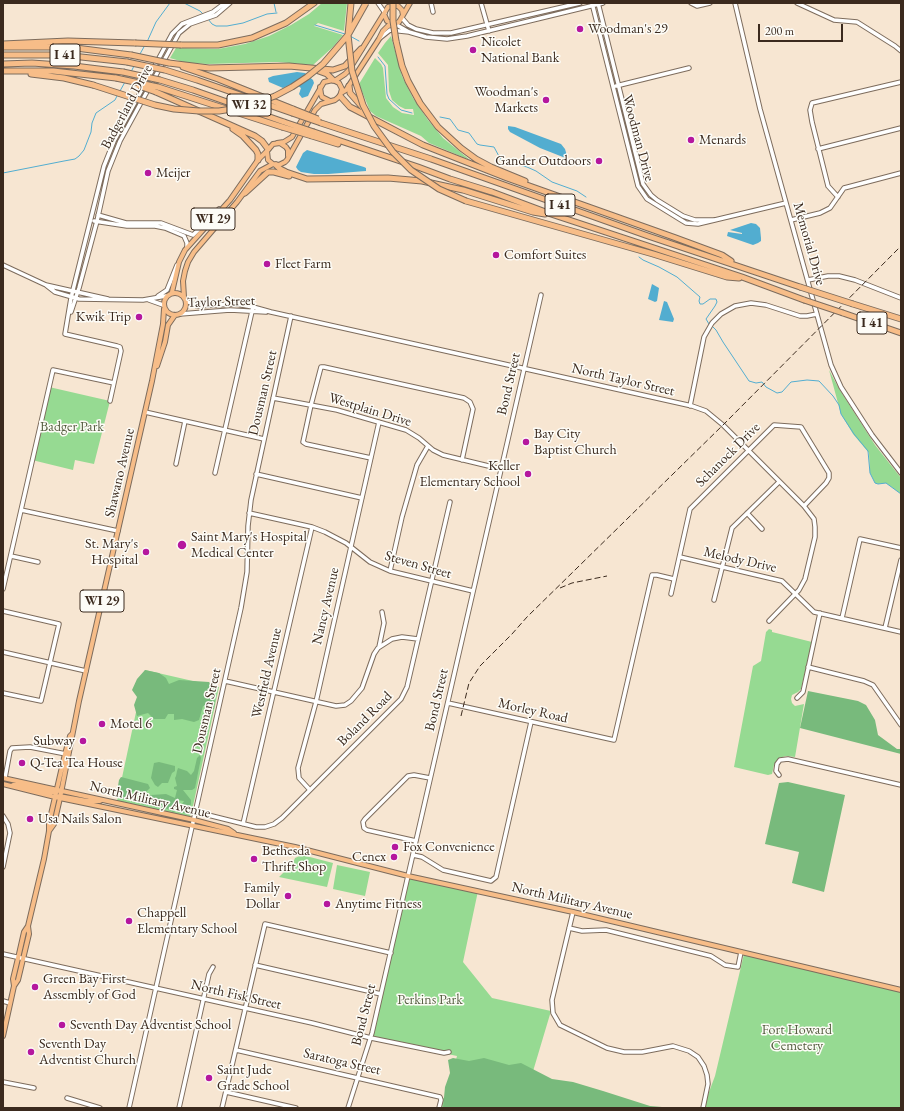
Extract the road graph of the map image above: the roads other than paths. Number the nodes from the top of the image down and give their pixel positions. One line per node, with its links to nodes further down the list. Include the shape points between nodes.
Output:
1 (225, 3): 21 (street, Badgerland Drive)
2 (230, 3): 21 (street, Badgerland Drive)
3 (314, 3): 29 (highway, bridge, via 286,23 252,38 214,45 68,41)
4 (351, 3): 77 (highway, bridge, via 348,35 352,72 360,97 374,126 393,152 411,170 439,189 466,201 727,277)
5 (366, 3): 39 (highway, WI 32, bridge, via 348,34 323,64 275,96 238,108 219,111 174,109 93,85)
6 (378, 3): 20 (street)
7 (410, 3): 22 (main road)
8 (431, 3): 19 (street)
9 (481, 3): 25 (street)
10 (580, 3): 25 (street)
11 (603, 3): 18 (street)
12 (691, 3): 13 (street, via 697,6)
13 (710, 3)
14 (735, 3): 65 (street, Memorial Drive)
15 (797, 3): 32 (street, via 834,20 857,22)
16 (394, 4): 20 (main road, via 388,7); 22 (main road, via 402,10); 63 (highway, bridge, via 396,41 405,74 432,120 461,148 484,163 545,189)
17 (592, 4): 18 (street); 26 (street); 45 (street, Woodman Drive)
18 (598, 4): 43 (street, Woodman Drive)
19 (433, 12)
20 (385, 14): 24 (main road, via 387,21); 31 (main road)
21 (208, 16): 23 (street, Badgerland Drive)
22 (403, 17): 24 (main road); 25 (street, via 411,27 434,33 451,33)
23 (202, 18): 67 (street, Badgerland Drive, via 180,26 169,39 110,149); 69 (street, Badgerland Drive, via 187,26 177,36 121,139 108,171)
24 (394, 24): 27 (street); 28 (main road, via 385,28)
25 (486, 25): 26 (street)
26 (489, 31): 27 (street, via 447,39)
27 (410, 32): 28 (street, via 390,30)
28 (379, 39): 42 (main road)
29 (3, 44)
30 (3, 48): 34 (highway, bridge, via 65,47 131,55)
31 (361, 49): 36 (highway, via 346,65 338,69); 40 (main road, via 349,70)
32 (901, 51)
33 (3, 55): 49 (highway, I 41, bridge, via 64,55 127,62 165,70)
34 (169, 63): 36 (highway, via 220,69); 49 (highway, via 218,79)
35 (3, 64): 52 (highway, I 41, bridge, via 67,65 160,80)
36 (300, 66): 40 (highway, via 324,73)
37 (689, 68): 43 (street)
38 (3, 71): 39 (highway)
39 (19, 71): 46 (highway, bridge, via 95,75)
40 (335, 80): 44 (main road, via 324,82); 47 (main road, via 341,86)
41 (901, 82): 55 (street, via 812,103 810,110)
42 (349, 86): 47 (main road); 50 (highway, via 353,97)
43 (618, 86): 45 (street); 70 (street, Woodman Drive, via 640,177 647,190 657,200 683,216 695,220)
44 (320, 87): 48 (main road, via 322,97); 54 (main road, via 292,137)
45 (613, 87): 70 (street, Woodman Drive, via 636,178 643,193 654,204 686,223 704,224)
46 (157, 90): 51 (highway); 52 (highway)
47 (341, 94): 48 (main road); 50 (highway, via 350,107)
48 (332, 101): 57 (main road, via 321,104 315,110)
49 (292, 111): 76 (highway, I 41, bridge)
50 (378, 121): 63 (highway, via 451,157)
51 (228, 124): 56 (highway, via 255,136 262,141); 58 (highway, via 252,145 258,154)
52 (283, 124): 68 (highway, I 41, bridge, via 418,167)
53 (901, 128): 55 (street)
54 (276, 143): 56 (main road); 57 (main road, via 286,147)
55 (818, 149): 64 (street, via 828,186)
56 (267, 150): 58 (main road, WI 29); 59 (main road, via 268,160)
57 (288, 156): 59 (main road, via 282,164)
58 (258, 160): 66 (main road, WI 29)
59 (274, 164): 61 (highway, via 286,172); 62 (main road, WI 29, via 260,171)
60 (901, 173): 64 (street, via 848,186)
61 (307, 178): 62 (highway, via 271,172 264,174); 68 (highway, via 417,181 469,192 536,213)
62 (244, 193): 87 (main road, WI 29, via 198,246 188,262 183,281)
63 (551, 194): 76 (highway, via 722,255)
64 (838, 197): 72 (street, via 830,208 820,213)
65 (786, 203): 70 (street, Woodman Drive); 72 (street, Memorial Drive)
66 (225, 205): 69 (street, via 193,235 161,223 126,223); 74 (main road, WI 29)
67 (93, 214): 69 (street); 71 (street, Badgerland Drive)
68 (552, 214): 77 (highway, I 41)
69 (98, 215): 73 (street, Badgerland Drive)
70 (719, 219)
71 (92, 220): 73 (street); 80 (street, Badgerland Drive)
72 (791, 220): 78 (street, Memorial Drive)
73 (97, 221): 74 (street, via 132,227 165,228 184,236); 80 (street, Badgerland Drive)
74 (186, 250): 81 (main road, WI 29, via 179,262); 85 (street, via 180,257 167,290)
75 (3, 265): 79 (street)
76 (738, 266): 98 (highway, I 41, bridge)
77 (742, 277): 99 (highway, I 41, bridge)
78 (808, 280): 86 (street, via 832,275 855,280); 95 (street, Memorial Drive)
79 (46, 285): 80 (street); 84 (street, via 55,292)
80 (75, 292): 84 (street, Badgerland Drive); 88 (street)
81 (172, 292): 83 (main road); 87 (main road, via 179,293)
82 (542, 295): 100 (street, Bond Street)
83 (166, 296): 85 (street); 90 (main road, WI 29)
84 (73, 298): 88 (street); 102 (street, Badgerland Drive, via 65,334 120,348)
85 (151, 298): 89 (street)
86 (901, 298)
87 (185, 299): 91 (street, Taylor Street, via 197,306 236,304); 94 (main road, WI 29, via 185,308)
88 (109, 300): 89 (street)
89 (144, 300): 90 (street, via 156,302)
90 (164, 307): 96 (main road, via 168,314); 101 (main road, Shawano Avenue / WI 29)
91 (253, 307): 92 (street); 93 (street, Taylor Street)
92 (252, 311): 93 (street, Taylor Street); 94 (street, Taylor Street); 110 (street)
93 (271, 312): 97 (street, North Taylor Street)
94 (180, 314): 96 (main road)
95 (817, 314): 106 (street, via 802,316 766,305 749,303 730,308 711,325 702,344); 119 (street, Memorial Drive, via 829,359 838,380 877,443)
96 (174, 315): 101 (main road, Shawano Avenue / WI 29, via 168,325)
97 (292, 316): 100 (street, North Taylor Street); 103 (street, Dousman Street)
98 (901, 319)
99 (901, 333)
100 (524, 369): 106 (street, North Taylor Street); 117 (street, Bond Street)
101 (152, 381): 107 (main road, Shawano Avenue / WI 29)
102 (114, 383): 104 (street); 125 (street, via 53,370)
103 (273, 398): 105 (street, Westplain Drive); 111 (street, Dousman Street)
104 (110, 401)
105 (311, 405): 109 (street, Westplain Drive); 114 (street, via 304,443); 115 (street, via 321,367 464,398 470,402 473,409)
106 (690, 406): 113 (street, North Taylor Street, via 712,415)
107 (145, 412): 108 (street); 130 (main road, Shawano Avenue / WI 29)
108 (185, 421): 110 (street); 116 (street)
109 (379, 422): 112 (street, Westplain Drive, via 406,430); 114 (street, Nancy Avenue)
110 (224, 430): 111 (street); 118 (street)
111 (264, 439): 120 (street, Dousman Street)
112 (428, 446): 115 (street, Westplain Drive, via 443,455); 138 (street, via 417,465)
113 (748, 450): 121 (street, North Taylor Street); 124 (street, Schanock Drive, via 774,425 801,427 829,478); 134 (street, Schanock Drive, via 690,509)
114 (371, 458): 122 (street, Nancy Avenue)
115 (462, 460): 117 (street, Westplain Drive)
116 (176, 464)
117 (501, 469): 142 (street, Bond Street)
118 (215, 473)
119 (901, 473)
120 (256, 474): 122 (street); 126 (street, Dousman Street)
121 (779, 482): 124 (street, North Taylor Street); 127 (street)
122 (362, 498): 131 (street, Nancy Avenue)
123 (450, 502): 140 (street, Boland Road)
124 (804, 506): 143 (street, North Taylor Street, via 814,519 816,531 805,579)
125 (21, 510): 130 (street); 133 (street)
126 (249, 513): 128 (street, Steven Street); 159 (street, Dousman Street, via 245,585)
127 (747, 513): 129 (street); 137 (street, via 732,528)
128 (312, 527): 131 (street, Steven Street, via 333,535); 160 (street, Westfield Avenue)
129 (762, 529)
130 (118, 531): 158 (main road, Shawano Avenue / WI 29)
131 (351, 547): 138 (street, Steven Street, via 370,562); 163 (street, Nancy Avenue)
132 (901, 548): 149 (street, via 860,539)
133 (11, 556): 136 (street); 141 (street)
134 (680, 557): 137 (street, Melody Drive); 139 (street, Schanock Drive)
135 (901, 560): 151 (street)
136 (38, 562)
137 (722, 567): 143 (street, Melody Drive, via 782,581); 145 (street)
138 (390, 571): 140 (street, Steven Street)
139 (674, 579): 144 (street, Schanock Drive); 165 (street, Morley Road, via 652,575 614,740)
140 (432, 582): 142 (street, Steven Street); 153 (street, Boland Road)
141 (3, 590)
142 (473, 592): 164 (street, Bond Street)
143 (796, 593): 148 (street, Melody Drive, via 810,609); 150 (street, North Taylor Street)
144 (671, 594)
145 (714, 600)
146 (3, 611): 156 (street, via 59,624)
147 (382, 612): 154 (street, via 384,623)
148 (820, 613): 149 (street, Melody Drive); 157 (street)
149 (842, 618): 151 (street, Melody Drive)
150 (769, 621)
151 (885, 628): 152 (street, Melody Drive)
152 (901, 632)
153 (418, 639): 154 (street, via 392,639); 173 (street, Boland Road, via 407,687 401,699)
154 (378, 648): 163 (street, via 362,688 352,701 336,706)
155 (3, 652): 156 (street)
156 (50, 663): 158 (street); 161 (street, via 41,701)
157 (808, 667): 162 (street, via 803,693); 166 (street, via 864,681 873,686)
158 (86, 671): 167 (main road, Shawano Avenue / WI 29)
159 (225, 681): 160 (street); 175 (street, Dousman Street)
160 (274, 692): 163 (street); 178 (street, Westfield Avenue)
161 (3, 693)
162 (798, 698)
163 (316, 702): 173 (street, Nancy Avenue, via 298,773 299,778)
164 (448, 703): 165 (street, Morley Road); 170 (street, Bond Street)
165 (531, 722): 182 (street, via 496,878 491,881 443,870 422,857)
166 (901, 724)
167 (67, 754): 169 (street, via 30,747 12,748); 174 (main road, Shawano Avenue / WI 29)
168 (779, 775): 172 (street, via 776,771 777,764 780,760 788,759)
169 (4, 778): 174 (main road)
170 (430, 778): 181 (street, Bond Street); 181 (street, via 408,776 363,822 367,830)
171 (3, 785): 174 (main road)
172 (901, 786)
173 (310, 790): 178 (street, Boland Road, via 274,824 256,827)
174 (58, 794): 177 (main road, North Military Avenue, via 108,801); 179 (main road, North Military Avenue); 190 (main road, Shawano Avenue / WI 29, via 49,823 28,926 24,932)
175 (196, 812): 177 (street, Dousman Street); 178 (street, Boland Road)
176 (3, 816): 183 (street, via 10,835)
177 (194, 820): 179 (street, Dousman Street); 180 (main road, North Military Avenue)
178 (244, 824)
179 (192, 826): 180 (main road, North Military Avenue); 193 (street, Dousman Street)
180 (237, 834): 184 (main road, North Military Avenue)
181 (416, 841): 182 (street, Bond Street)
182 (413, 855): 184 (street, Bond Street)
183 (3, 867)
184 (408, 876): 185 (main road, North Military Avenue); 187 (street, Bond Street)
185 (573, 912): 186 (street); 188 (main road, North Military Avenue)
186 (569, 928): 188 (street, via 582,931 606,930 711,956 725,965 738,967); 216 (street, via 552,1000 553,1013 560,1025 607,1048 633,1053 674,1046 689,1051 698,1057 707,1075 708,1084)
187 (391, 952): 191 (street, via 264,924); 195 (street, Bond Street)
188 (741, 952): 194 (main road, North Military Avenue)
189 (3, 954): 190 (street, North Fisk Street)
190 (21, 958): 193 (street, North Fisk Street); 198 (main road, Shawano Avenue / WI 29)
191 (255, 965): 195 (street); 199 (street)
192 (214, 967): 196 (street, via 209,974)
193 (156, 988): 196 (street, North Fisk Street); 210 (street, Dousman Street)
194 (901, 990)
195 (381, 994): 201 (street, Bond Street)
196 (204, 999): 199 (street, North Fisk Street); 211 (street)
197 (3, 1001): 198 (street)
198 (10, 1003): 200 (main road, Shawano Avenue / WI 29)
199 (245, 1008): 201 (street, North Fisk Street); 202 (street)
200 (3, 1036)
201 (371, 1038): 203 (street, North Fisk Street); 204 (street, Bond Street)
202 (236, 1050): 204 (street, Saratoga Street); 207 (street)
203 (449, 1052)
204 (358, 1077): 214 (street, Bond Street); 215 (street, Saratoga Street, via 440,1097)
205 (3, 1082): 206 (street)
206 (34, 1088)
207 (226, 1092): 212 (street); 213 (street)
208 (67, 1098): 209 (street)
209 (100, 1108)
210 (128, 1108)
211 (179, 1108)
212 (222, 1108)
213 (296, 1108)
214 (348, 1108)
215 (439, 1108)
216 (703, 1108)

